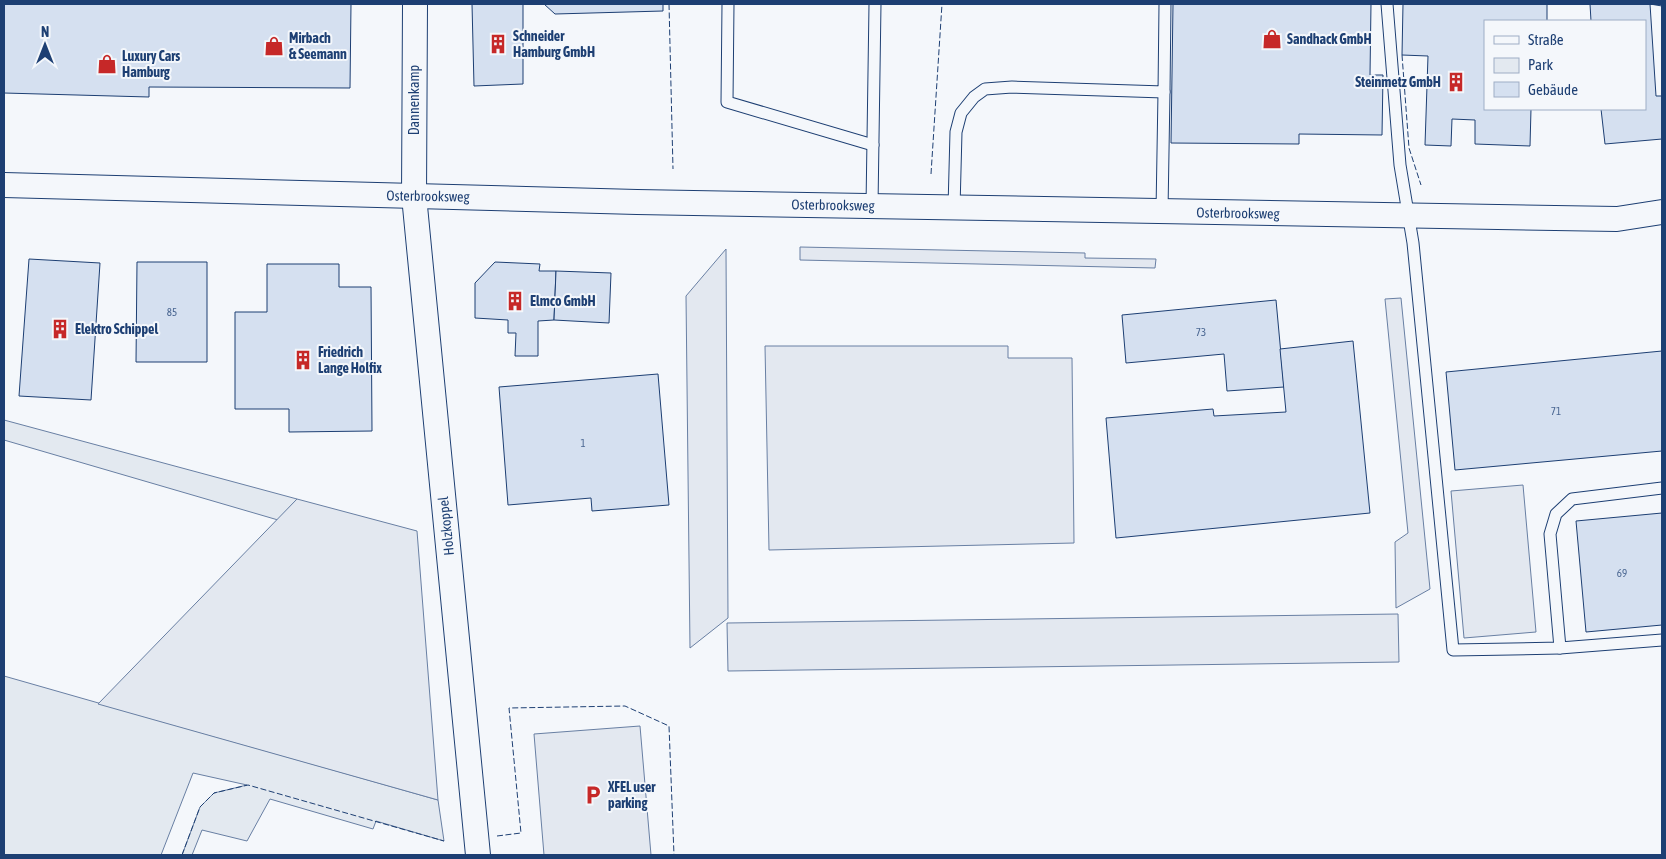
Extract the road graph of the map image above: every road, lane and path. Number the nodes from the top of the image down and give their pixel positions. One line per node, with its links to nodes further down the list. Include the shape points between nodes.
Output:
1 (415, 4): 9 (street, Dannenkamp)
2 (728, 4): 7 (lane, via 727,102)
3 (875, 4): 7 (lane)
4 (1165, 4): 6 (lane)
5 (1387, 4): 14 (lane, via 1400,165)
6 (1164, 92): 11 (lane, via 985,89 961,113 956,132); 12 (lane)
7 (873, 145): 10 (lane)
8 (4, 185): 9 (street, Osterbrooksweg)
9 (414, 196): 10 (street, Osterbrooksweg); 18 (street, Holzkoppel)
10 (872, 206): 11 (street, Osterbrooksweg)
11 (954, 208): 12 (street, Osterbrooksweg)
12 (1162, 211): 14 (street, Osterbrooksweg)
13 (1662, 212): 14 (street, Osterbrooksweg, via 1616,219)
14 (1409, 216): 17 (lane, via 1453,650)
15 (1662, 488): 17 (lane, via 1572,499 1556,514 1550,534)
16 (1662, 640): 17 (lane)
17 (1560, 648)
18 (478, 855)

